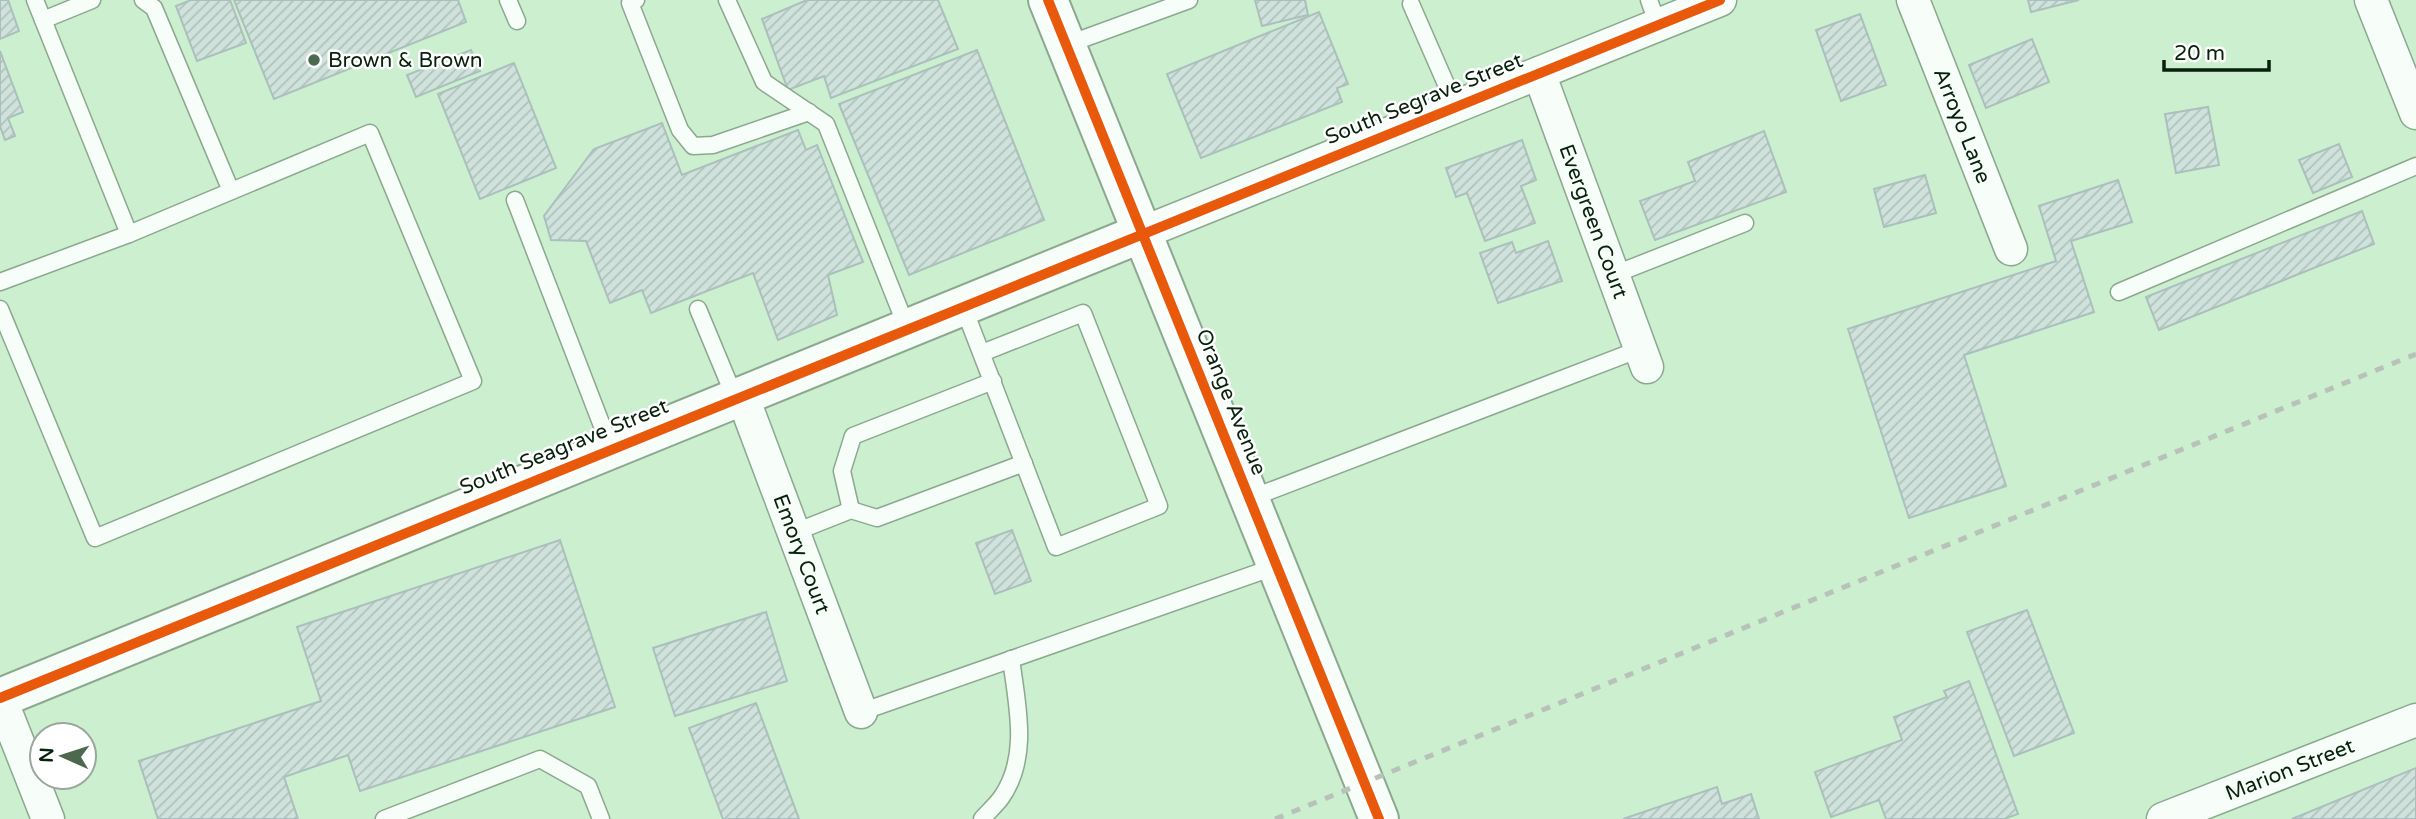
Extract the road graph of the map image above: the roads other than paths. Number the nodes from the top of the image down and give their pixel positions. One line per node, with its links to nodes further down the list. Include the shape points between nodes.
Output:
1 (35, 0): 14 (lane)
2 (92, 0): 14 (lane)
3 (143, 0): 23 (lane, via 154,8)
4 (508, 0): 15 (lane)
5 (727, 0): 20 (lane, via 764,82)
6 (1048, 0): 16 (street, Orange Avenue)
7 (1189, 0): 16 (lane)
8 (1720, 0): 13 (street, South Segrave Street)
9 (1913, 0): 28 (street, Arroyo Lane)
10 (2371, 0): 18 (street)
11 (632, 1): 20 (lane, via 680,130 693,146 713,145)
12 (1411, 4): 19 (lane)
13 (1654, 13): 17 (street, South Segrave Street)
14 (43, 20): 27 (lane)
15 (517, 21)
16 (1066, 45): 26 (street, Orange Avenue)
17 (1538, 73): 19 (street, South Segrave Street); 29 (street, Evergreen Court)
18 (2409, 75): 21 (street)
19 (1456, 107): 26 (street, South Segrave Street)
20 (809, 112): 35 (lane, via 826,124)
21 (2416, 113)
22 (2416, 166): 31 (lane)
23 (231, 191): 27 (lane); 33 (lane, via 370,133 473,381 95,538)
24 (515, 200): 40 (lane)
25 (1745, 223): 29 (lane)
26 (1142, 233): 32 (street, South Seagrave Street); 42 (street, Orange Avenue)
27 (129, 234): 30 (lane)
28 (2011, 249)
29 (1613, 275): 37 (street, Evergreen Court)
30 (0, 282)
31 (2119, 292)
32 (963, 306): 35 (street, South Seagrave Street); 36 (lane)
33 (0, 309)
34 (698, 309): 39 (lane)
35 (906, 328): 39 (street, South Seagrave Street)
36 (982, 353): 38 (lane); 41 (lane, via 1083,313 1159,506 1056,547)
37 (1643, 358): 42 (lane)
38 (993, 381): 41 (lane); 43 (lane, via 853,436 842,471)
39 (738, 397): 40 (street, South Seagrave Street); 44 (street, Emory Court)
40 (611, 449): 47 (street, South Seagrave Street)
41 (1024, 463): 43 (lane, via 877,518)
42 (1250, 499): 45 (street, Orange Avenue)
43 (851, 510): 44 (lane)
44 (793, 533): 48 (street, Emory Court)
45 (1277, 566): 46 (lane); 54 (street, Orange Avenue)
46 (1011, 659): 48 (lane); 53 (lane, via 1021,734 1014,770 1002,797)
47 (0, 697): 50 (street)
48 (861, 712)
49 (2416, 720): 55 (street, Marion Street)
50 (48, 819)
51 (384, 819): 52 (lane, via 540,759 588,786)
52 (601, 819)
53 (982, 819)
54 (1379, 819)
55 (2163, 819)

